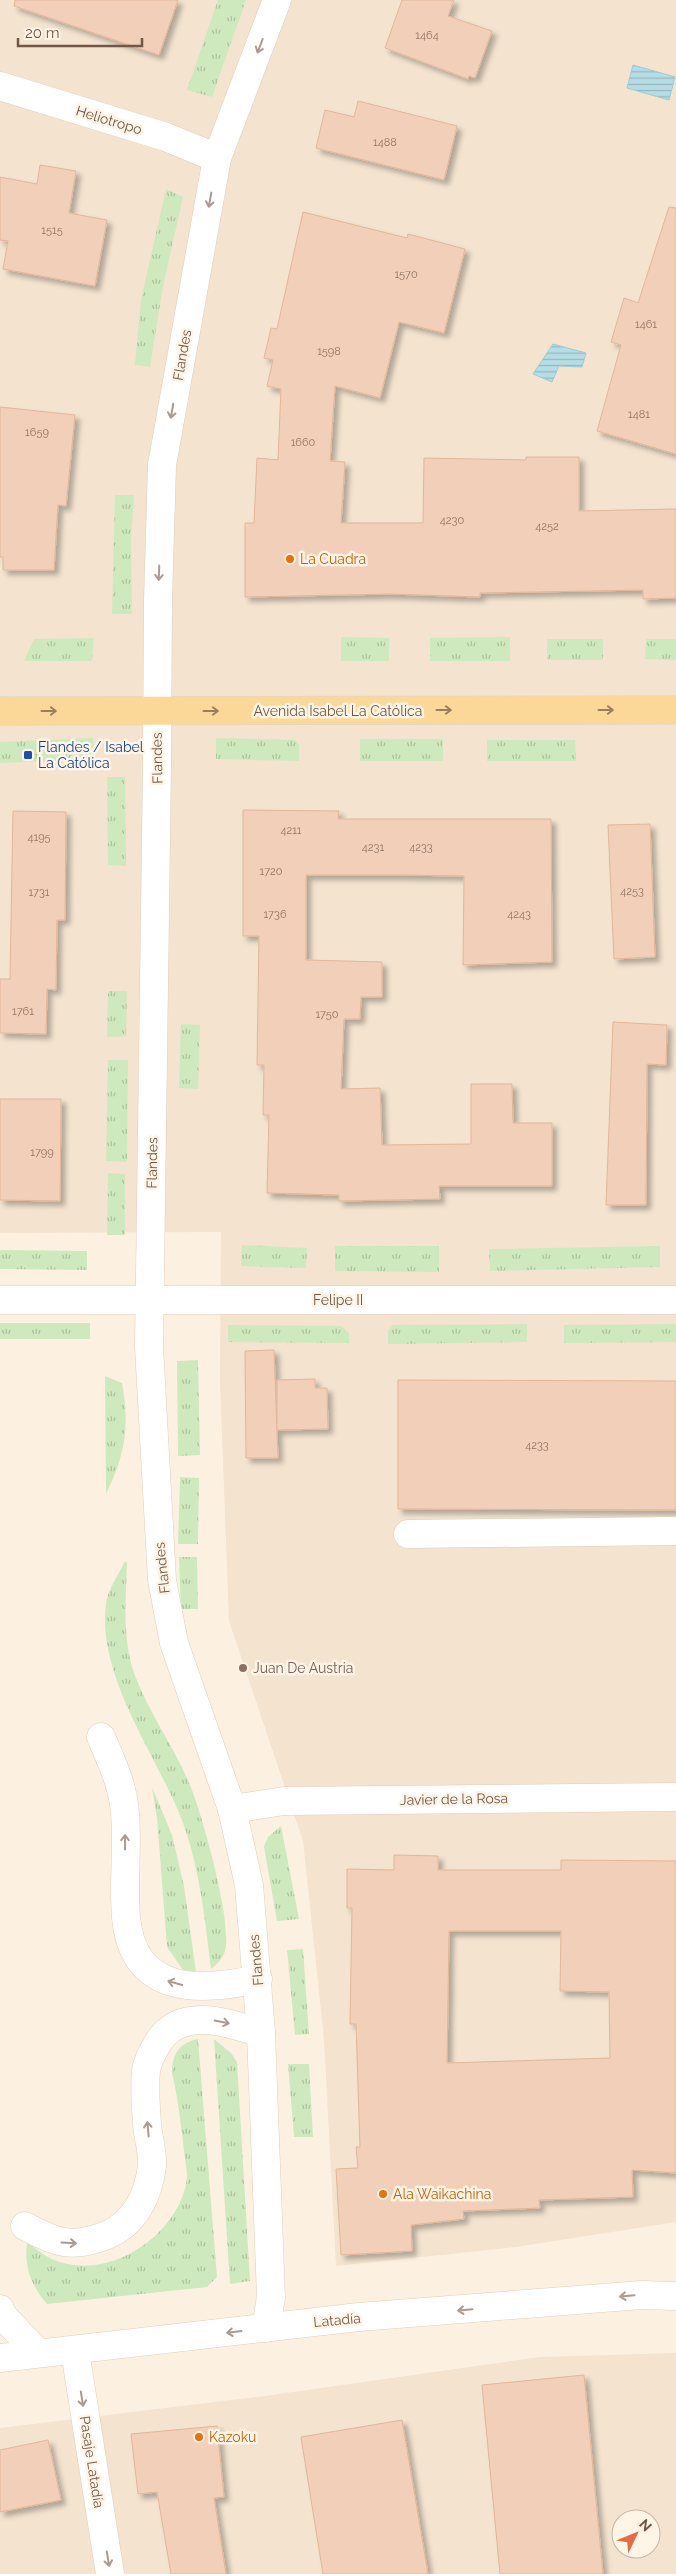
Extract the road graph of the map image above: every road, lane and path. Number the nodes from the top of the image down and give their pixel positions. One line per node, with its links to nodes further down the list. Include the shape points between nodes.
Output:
1 (277, 0): 3 (street, Flandes, one-way to 3)
2 (0, 86): 3 (street, Heliotropo, via 166,137)
3 (217, 158): 6 (street, Flandes, one-way to 6, via 162,465)
4 (676, 710): 6 (main road, Avenida Isabel La Católica, one-way to 4)
5 (0, 711): 6 (main road, Avenida Isabel La Católica, one-way to 6)
6 (156, 711): 8 (street, Flandes)
7 (0, 1300): 8 (street, Felipe II)
8 (150, 1300): 9 (street, Felipe II); 14 (street, Flandes, via 151,1415 162,1580 174,1643)
9 (676, 1300)
10 (676, 1531): 11 (street)
11 (408, 1534)
12 (101, 1737): 15 (street, one-way to 12, via 200,1988 181,1985 167,1981 152,1970 135,1951 126,1916 125,1812 116,1771)
13 (676, 1796): 14 (street, Javier de la Rosa, via 284,1801)
14 (232, 1809): 15 (street, Flandes, via 249,1885)
15 (258, 1979): 16 (street, Flandes)
16 (261, 2033): 17 (street, one-way to 16, via 63,2244 81,2244 114,2232 139,2210 149,2183 152,2164 147,2128 146,2068 160,2039 178,2025 201,2019 223,2021); 20 (street, Flandes, via 271,2297)
17 (25, 2226)
18 (676, 2296): 20 (street, Latadía, one-way to 20, via 641,2295 359,2317)
19 (0, 2309): 22 (street)
20 (266, 2328): 21 (street, Latadía, one-way to 21)
21 (75, 2351): 22 (street, Latadía); 24 (street, Pasaje Latadía, one-way to 24)
22 (38, 2353): 23 (street, Latadía)
23 (0, 2358)
24 (110, 2574)

